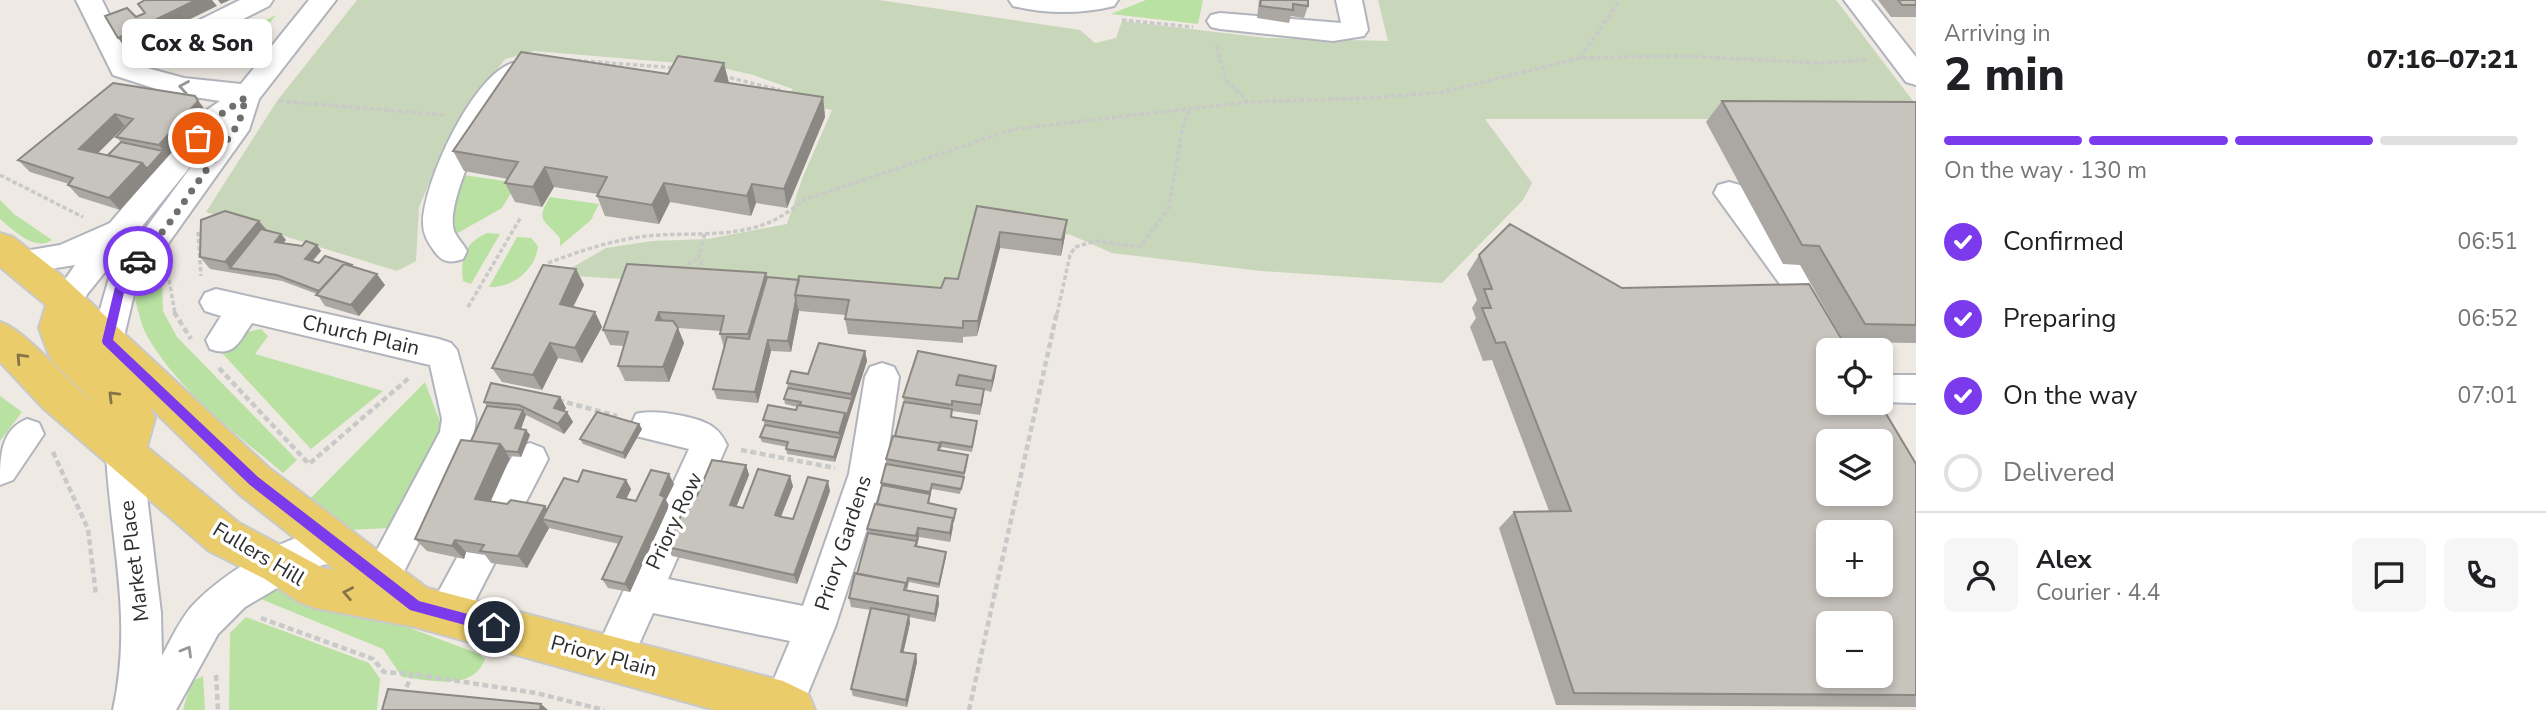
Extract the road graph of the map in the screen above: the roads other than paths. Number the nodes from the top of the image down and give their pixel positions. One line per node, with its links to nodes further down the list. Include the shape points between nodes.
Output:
1 (89, 0): 10 (street)
2 (260, 0): 10 (street)
3 (323, 0): 12 (street)
4 (1022, 0): 5 (street, via 1069,4)
5 (1105, 0)
6 (1349, 0): 8 (street, via 1356,26 1348,33)
7 (1857, 0): 9 (street, via 1885,37)
8 (1220, 19)
9 (1911, 57)
10 (123, 69): 12 (street, one-way to 10, via 153,81)
11 (513, 72): 15 (street, via 476,118 452,166 439,232)
12 (247, 96): 14 (street, via 214,119); 22 (street, via 239,123 120,287)
13 (1729, 193): 18 (street)
14 (122, 230): 16 (street, via 65,256); 19 (street)
15 (452, 251)
16 (9, 255): 19 (main road)
17 (1760, 289): 18 (street)
18 (1801, 289): 21 (street)
19 (65, 303): 22 (main road); 29 (main road, one-way to 19, via 135,418 66,350 58,328)
20 (0, 337): 29 (main road, Fullers Hill, one-way to 20, via 57,396)
21 (1830, 338)
22 (107, 341): 32 (main road, via 254,481)
23 (217, 350): 34 (street, Church Plain, via 221,299 439,353 445,360 460,419 457,434)
24 (882, 377): 37 (street, Priory Gardens, via 867,474)
25 (1893, 389): 26 (street)
26 (1916, 389)
27 (648, 425): 35 (street, Priory Row, via 699,436 709,446)
28 (38, 439): 31 (street)
29 (124, 454): 33 (main road, Fullers Hill, via 224,537); 40 (street, Market Place, via 125,490 143,601 142,679)
30 (530, 459): 36 (street, via 500,508 480,555)
31 (0, 469)
32 (339, 546): 33 (street, via 304,552); 34 (main road)
33 (280, 565): 36 (main road, Fullers Hill, one-way to 33, via 315,587); 41 (street, one-way to 33, via 204,621 231,594)
34 (381, 578): 36 (main road)
35 (641, 592): 37 (street); 38 (street, Priory Row)
36 (431, 610): 38 (main road, Priory Plain)
37 (815, 627): 39 (street, Priory Gardens)
38 (613, 657): 39 (main road, Priory Plain)
39 (787, 707)
40 (134, 710)
41 (153, 710)

